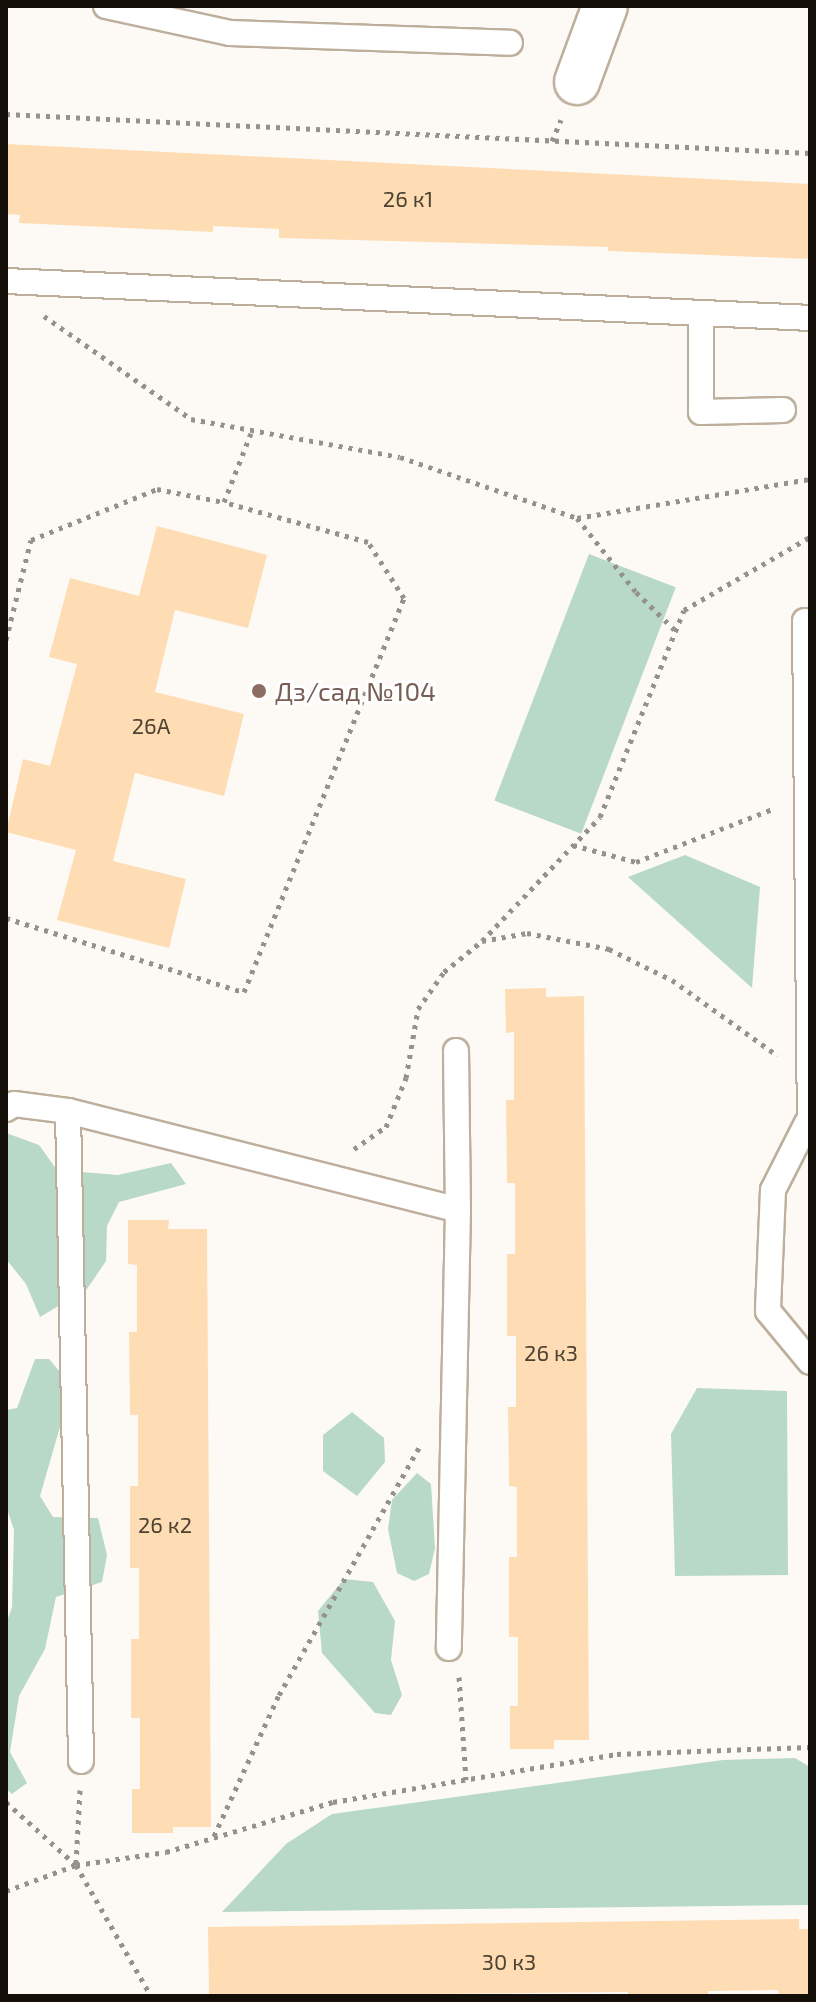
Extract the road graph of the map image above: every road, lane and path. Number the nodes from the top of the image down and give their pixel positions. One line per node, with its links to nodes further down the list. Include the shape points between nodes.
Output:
1 (106, 6): 3 (lane, via 230,33)
2 (605, 6): 4 (street)
3 (510, 43)
4 (577, 82)
5 (6, 114): 6 (path)
6 (810, 153)
7 (6, 281): 9 (lane)
8 (31, 306): 12 (path, via 191,419)
9 (701, 313): 10 (lane); 11 (lane, via 701,412)
10 (810, 318)
11 (783, 410)
12 (251, 433): 14 (path); 15 (path, via 400,457)
13 (810, 479): 15 (path)
14 (224, 502): 19 (path, via 157,489 31,540); 22 (path, via 368,542 404,598 244,992)
15 (577, 518): 18 (path, via 636,592)
16 (810, 537): 18 (path, via 684,610)
17 (805, 621): 25 (lane)
18 (676, 631): 21 (path, via 600,817)
19 (6, 640)
20 (781, 806): 21 (path, via 636,862)
21 (573, 845): 23 (path)
22 (6, 918)
23 (482, 941): 25 (path, via 527,933 609,949 672,980); 29 (path, via 444,972 418,1009 406,1078 386,1127 360,1147)
24 (456, 1051): 30 (lane)
25 (807, 1076): 28 (lane)
26 (6, 1109): 27 (lane, via 14,1104)
27 (68, 1111): 29 (lane); 35 (lane)
28 (808, 1127): 31 (lane, via 773,1190 768,1311)
29 (297, 1170): 30 (lane)
30 (458, 1210): 32 (lane)
31 (810, 1362)
32 (454, 1385): 33 (lane); 38 (path, via 279,1695)
33 (449, 1648): 36 (path, via 462,1687)
34 (810, 1747): 36 (path, via 617,1754)
35 (81, 1761): 39 (path)
36 (466, 1780): 38 (path, via 333,1802)
37 (6, 1802): 39 (path)
38 (214, 1837): 39 (path, via 166,1852)
39 (76, 1865): 40 (path); 41 (path)
40 (6, 1891)
41 (151, 1996)

